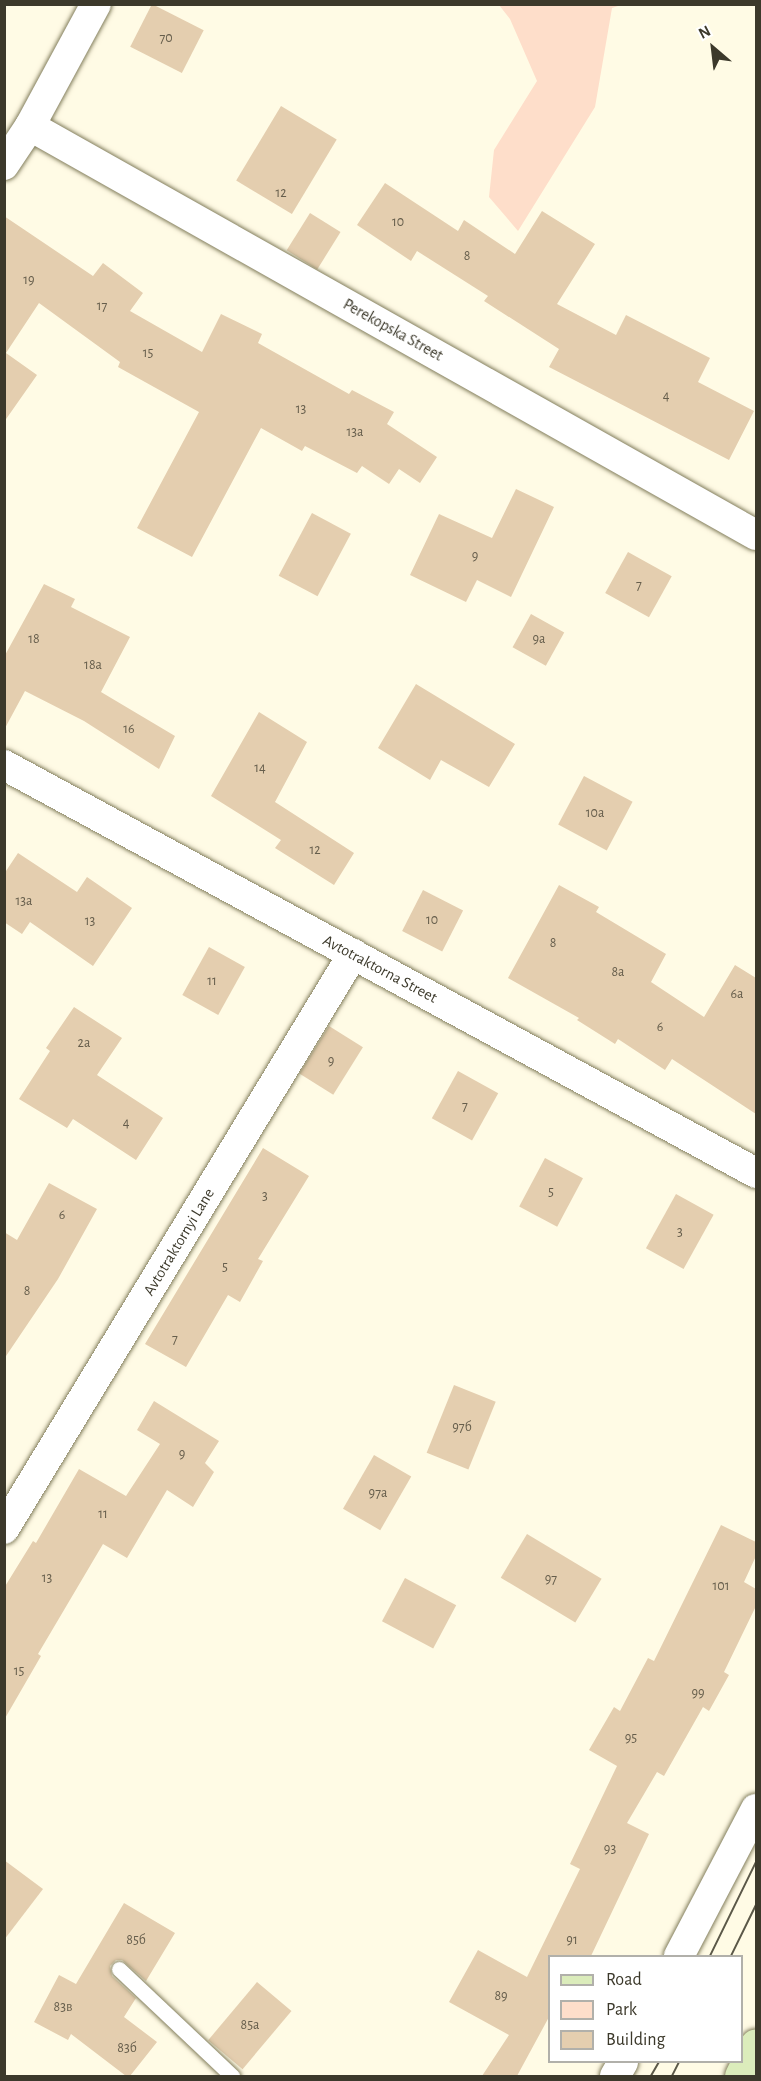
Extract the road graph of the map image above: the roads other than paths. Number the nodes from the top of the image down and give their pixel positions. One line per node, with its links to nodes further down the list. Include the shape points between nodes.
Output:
1 (96, 4): 2 (street)
2 (30, 126): 3 (street); 4 (street, Perekopska Street)
3 (4, 165)
4 (756, 535)
5 (4, 765): 6 (street, Avtotraktorna Street)
6 (353, 954): 7 (street, Avtotraktorna Street); 8 (street, Avtotraktornyi Lane)
7 (756, 1173)
8 (4, 1529)
9 (756, 1809): 10 (street)
10 (680, 1955)
11 (119, 1969): 13 (lane)
12 (756, 2045): 14 (main road)
13 (232, 2076)
14 (741, 2076)

